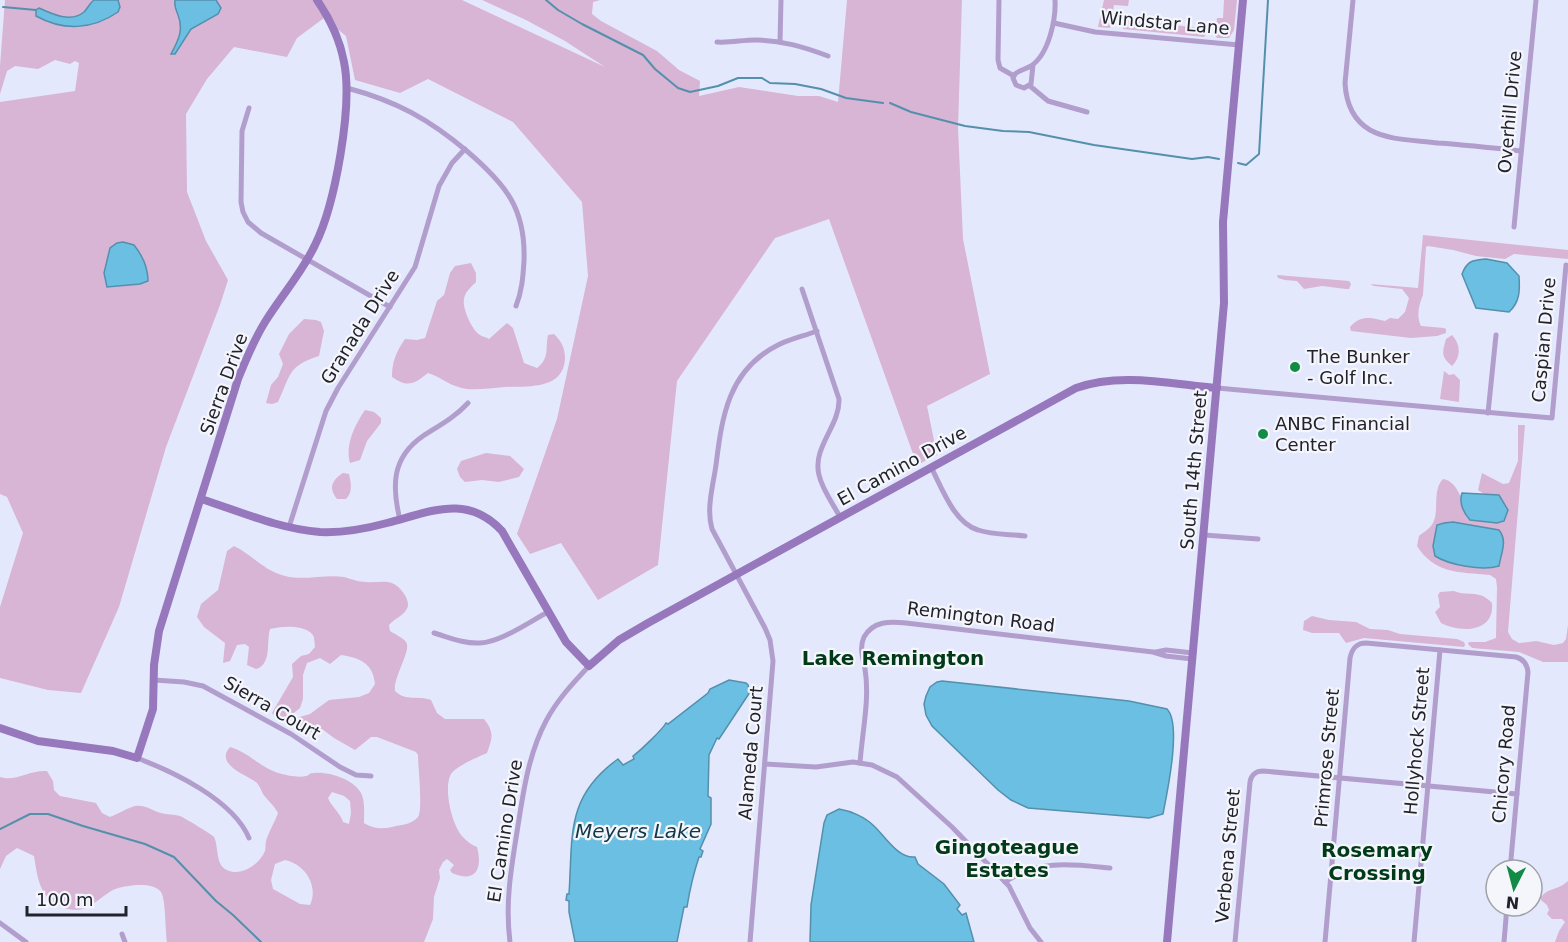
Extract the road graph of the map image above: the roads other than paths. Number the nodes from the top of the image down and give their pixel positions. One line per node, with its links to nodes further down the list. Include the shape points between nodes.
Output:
1 (317, 0): 16 (street, Sierra Drive, via 342,51)
2 (781, 0): 10 (street)
3 (999, 0): 14 (street, via 998,60 1000,68)
4 (1055, 0): 8 (street)
5 (1243, 0): 11 (street, South 14th Street)
6 (1353, 0): 20 (street, via 1345,83 1352,112 1359,122 1396,139)
7 (1536, 0): 20 (street, Overhill Drive)
8 (1054, 23): 11 (street, Windstar Lane, via 1095,32); 13 (street, via 1047,45)
9 (717, 42): 10 (street)
10 (780, 42): 12 (street)
11 (1239, 45): 29 (street, South 14th Street, via 1223,222 1224,303)
12 (828, 56)
13 (1033, 65): 14 (street); 15 (street)
14 (1014, 76): 15 (street, via 1016,86)
15 (1030, 86): 18 (street, via 1048,101)
16 (347, 88): 19 (street, via 414,113); 22 (street, Sierra Drive, via 332,197)
17 (249, 108): 22 (street, via 242,131 243,212 261,233)
18 (1087, 112)
19 (465, 149): 25 (street, via 499,180 519,217 524,238 523,284); 26 (street, Granada Drive, via 439,186 420,254)
20 (1521, 151): 21 (street, Overhill Drive)
21 (1514, 227)
22 (308, 260): 26 (street); 34 (street, Sierra Drive, via 250,351)
23 (1566, 265): 32 (street, Caspian Drive)
24 (802, 289): 27 (street)
25 (516, 306)
26 (390, 307): 37 (street, Granada Drive, via 326,411)
27 (817, 331): 35 (street, via 839,405 819,454 818,474); 41 (street, Alameda Court, via 760,356 735,386 724,411 709,517)
28 (1496, 335): 31 (street)
29 (1217, 388): 31 (street, El Camino Drive); 33 (street, El Camino Drive, via 1122,380 1088,384); 38 (street, South 14th Street)
30 (468, 403): 36 (street, via 406,452 396,473 394,489)
31 (1488, 412): 32 (street, El Camino Drive)
32 (1552, 418)
33 (931, 467): 35 (street, El Camino Drive); 39 (street, via 957,515 967,525 980,531)
34 (201, 499): 37 (street); 47 (street, Sierra Drive, via 159,631)
35 (840, 517): 41 (street, El Camino Drive)
36 (400, 520): 37 (street, via 337,532); 42 (street, via 450,508 485,516 506,536)
37 (289, 527)
38 (1203, 535): 40 (street); 45 (street, South 14th Street)
39 (1025, 536)
40 (1258, 539)
41 (736, 574): 46 (street, El Camino Drive, via 626,635); 51 (street, Alameda Court, via 772,649)
42 (548, 612): 43 (street, via 483,643); 46 (street, via 570,647)
43 (434, 633)
44 (1440, 650): 53 (street, Primrose Street, via 1362,643 1353,648); 54 (street, Hollyhock Street); 55 (street, Chicory Road, via 1516,657 1525,662 1528,672)
45 (1192, 656): 50 (street, Remington Road, via 882,623 865,636 862,648 866,693); 68 (street, South 14th Street)
46 (589, 666): 65 (street, El Camino Drive, via 550,714 535,745 509,888)
47 (154, 680): 49 (street, Sierra Drive, via 153,709); 52 (street, Sierra Court, via 203,686 291,734 340,767 356,775)
48 (0, 728): 49 (street, via 38,741)
49 (137, 758): 56 (street, via 209,795 240,822)
50 (860, 763): 51 (street, via 816,767); 59 (street, via 882,769 904,782)
51 (765, 764): 66 (street, Alameda Court)
52 (371, 776)
53 (1341, 777): 54 (street); 69 (street, Verbena Street, via 1263,771 1253,774); 70 (street, Primrose Street)
54 (1428, 785): 55 (street); 71 (street, Hollyhock Street)
55 (1517, 794): 57 (street, Chicory Road)
56 (249, 838)
57 (1511, 858)
58 (1110, 868): 59 (street, via 1051,864)
59 (1005, 882): 67 (street)
60 (1506, 918): 72 (street)
61 (0, 923): 63 (street)
62 (122, 934): 64 (street)
63 (26, 942)
64 (125, 942)
65 (510, 942)
66 (750, 942)
67 (1041, 942)
68 (1167, 942)
69 (1235, 942)
70 (1325, 942)
71 (1414, 942)
72 (1504, 942)

